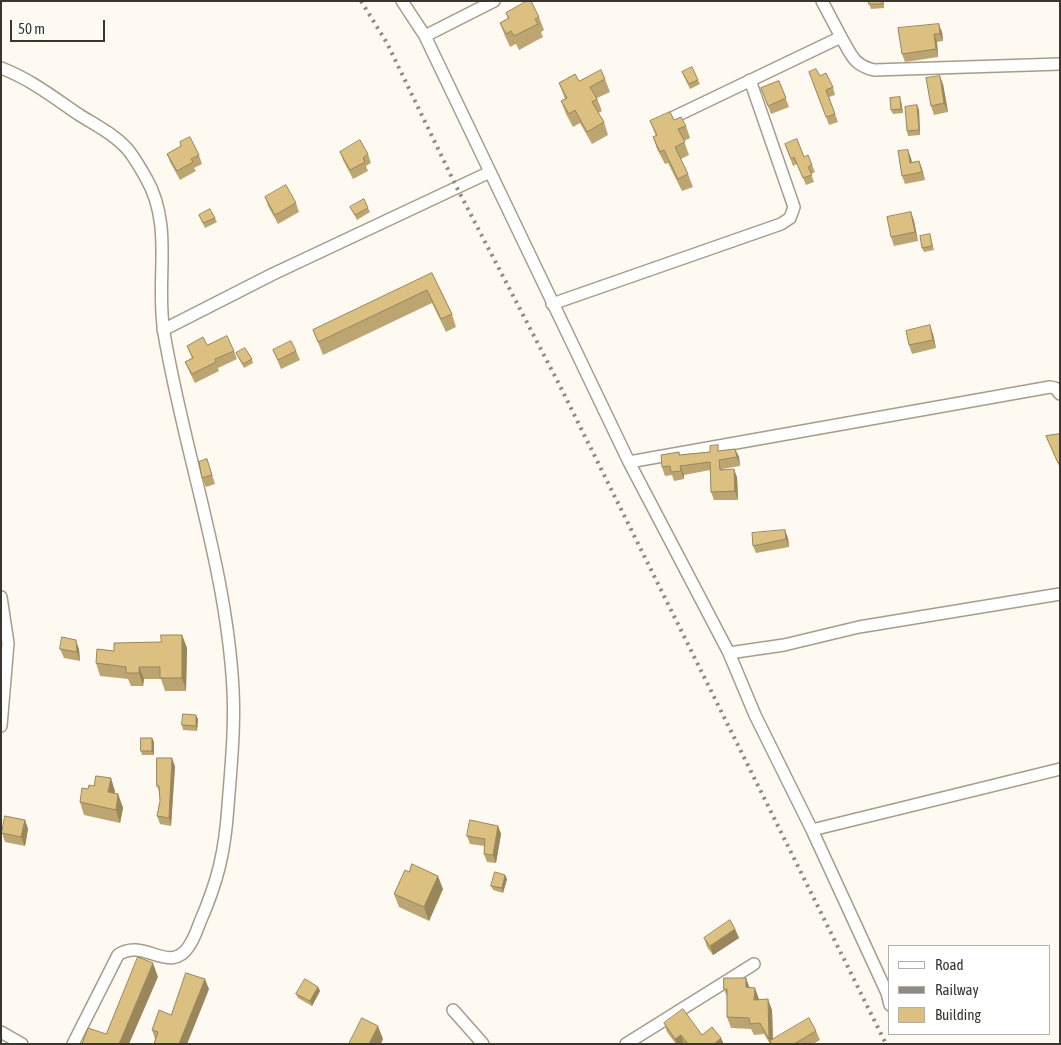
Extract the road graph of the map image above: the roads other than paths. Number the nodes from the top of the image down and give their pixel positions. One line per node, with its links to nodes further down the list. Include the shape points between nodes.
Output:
1 (402, 1): 4 (street)
2 (494, 1): 4 (street)
3 (822, 1): 5 (street)
4 (425, 36): 10 (street)
5 (841, 36): 6 (street, via 855,61 874,70); 8 (street)
6 (1060, 64)
7 (1, 68): 12 (street, via 30,81 112,136 128,150 147,180 163,233)
8 (750, 80): 9 (street); 11 (street, via 794,207 790,218 781,224)
9 (674, 116)
10 (490, 172): 11 (street); 12 (street, via 273,274)
11 (552, 304): 14 (street)
12 (163, 330): 26 (street, via 225,620 233,690 225,848 214,890 189,947 181,955 166,959 140,949 118,955)
13 (1060, 394): 14 (street, via 1050,387)
14 (629, 462): 17 (street)
15 (1060, 594): 17 (street, via 860,627 784,645)
16 (1, 597): 18 (street, via 8,643)
17 (729, 653): 20 (street, via 755,715)
18 (1, 726)
19 (1060, 769): 20 (street)
20 (812, 830): 22 (street)
21 (754, 964): 28 (street)
22 (888, 997)
23 (453, 1010): 27 (street)
24 (1, 1032): 25 (street)
25 (22, 1044)
26 (74, 1044)
27 (483, 1044)
28 (626, 1044)

